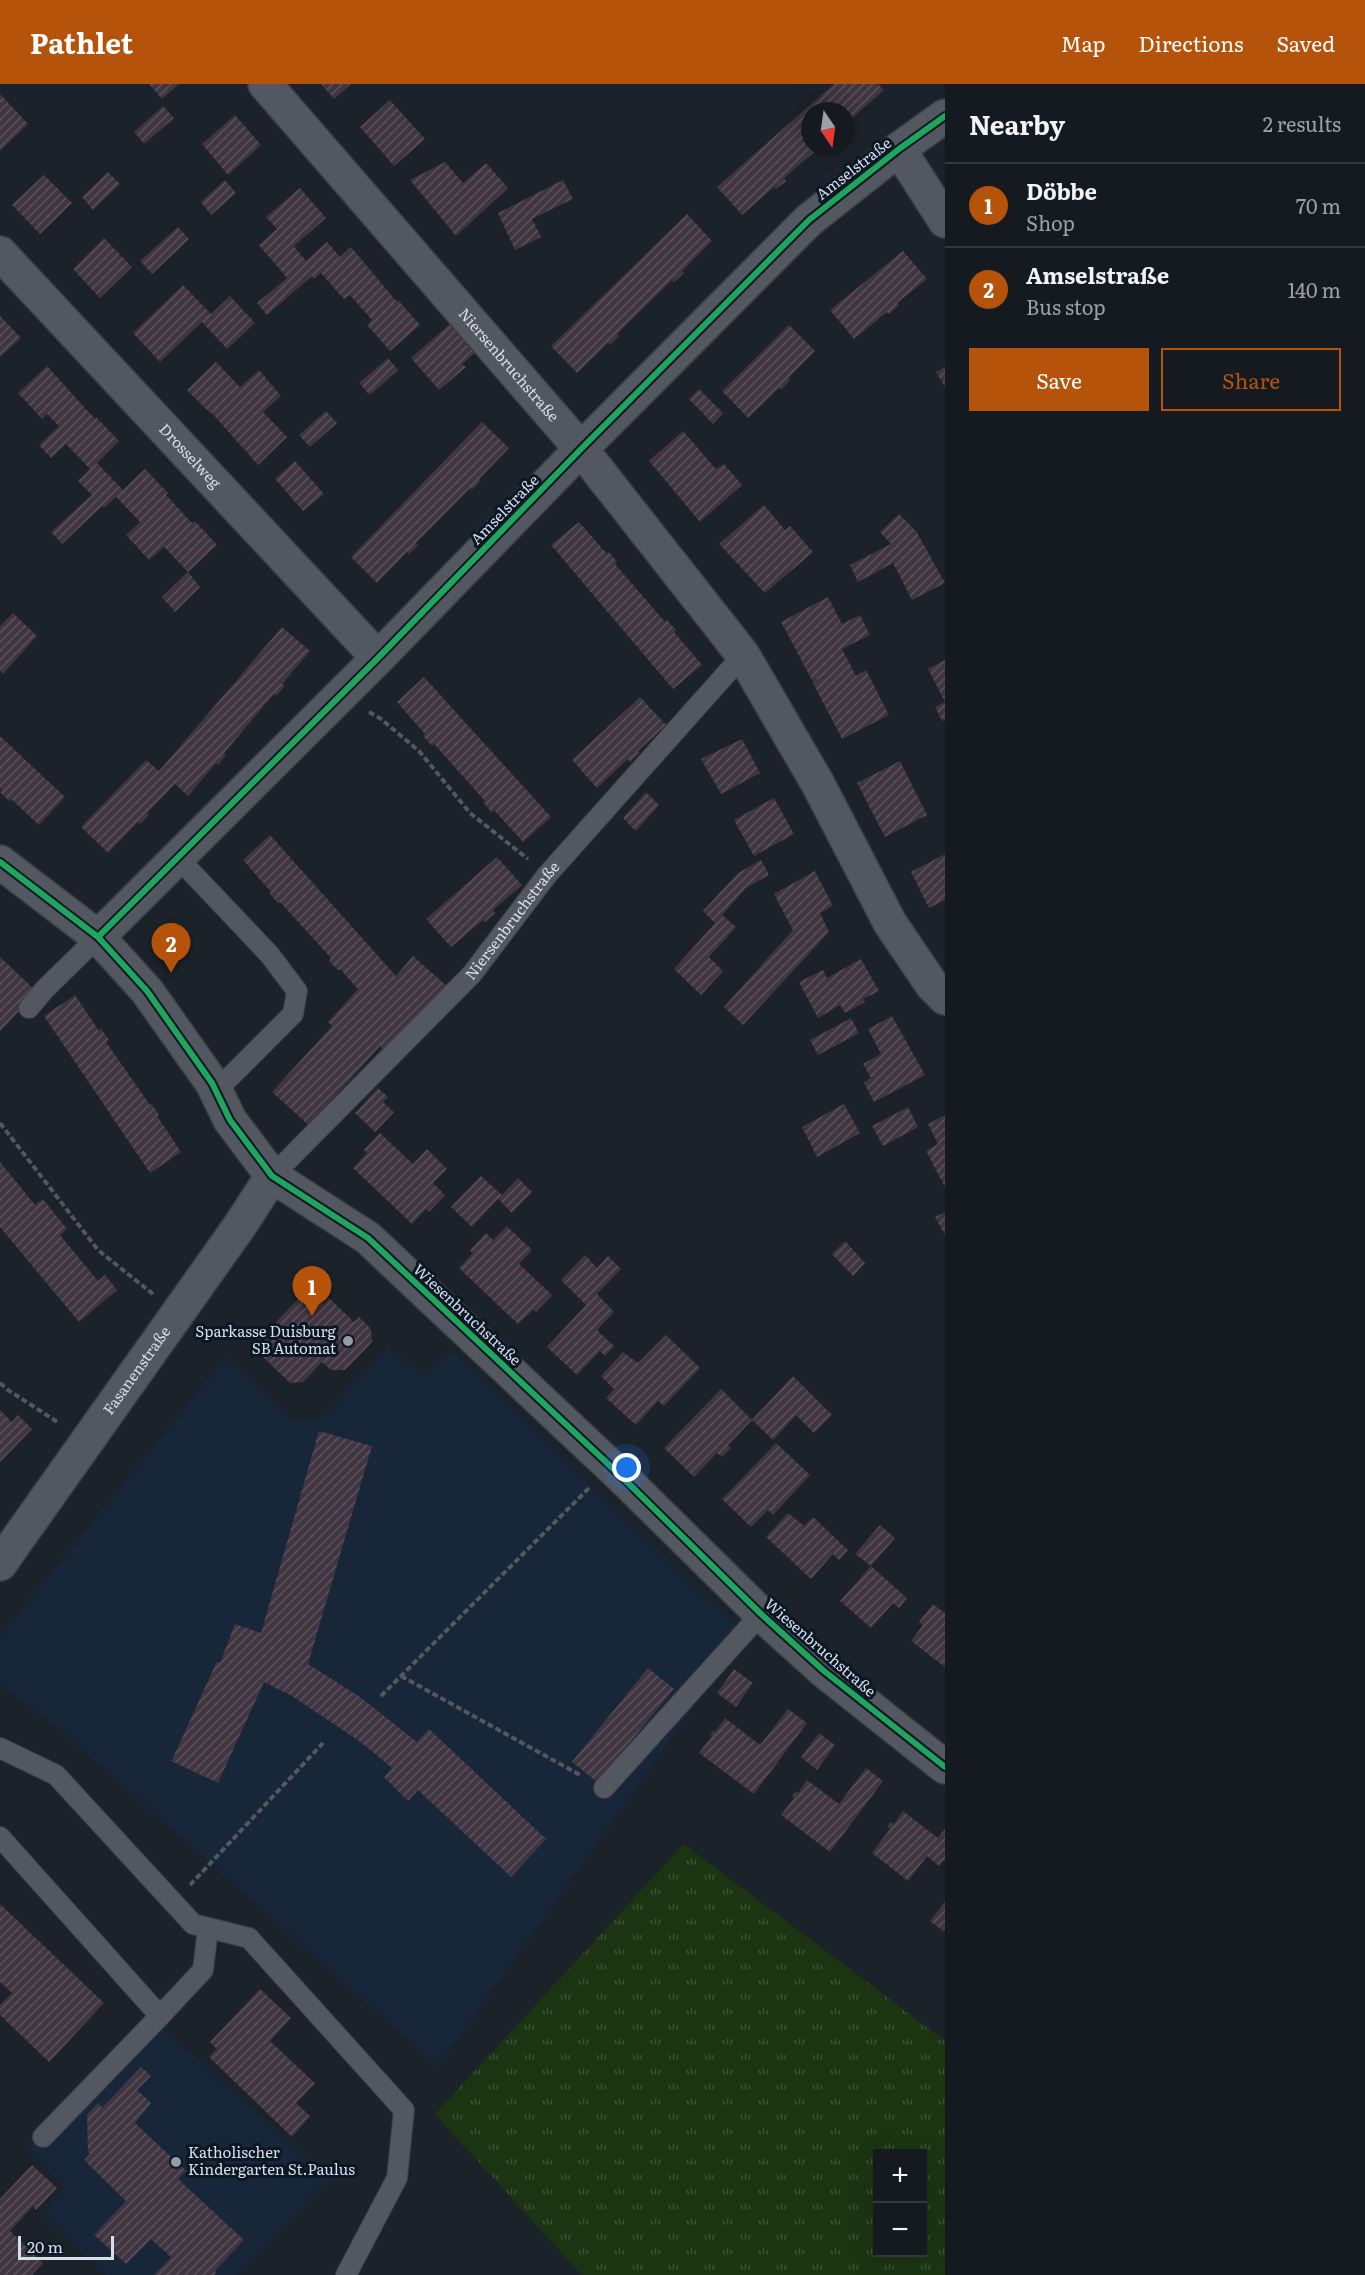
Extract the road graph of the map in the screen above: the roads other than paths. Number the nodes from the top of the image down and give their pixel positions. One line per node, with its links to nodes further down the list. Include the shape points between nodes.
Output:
1 (265, 84): 6 (street, Niersenbruchstraße)
2 (945, 116): 3 (street, Amselstraße)
3 (899, 149): 4 (street); 6 (street, Amselstraße, via 809,220)
4 (945, 221)
5 (0, 253): 8 (street, Drosselweg)
6 (580, 448): 7 (street, Niersenbruchstraße); 8 (street, Amselstraße)
7 (743, 655): 12 (street, Niersenbruchstraße, via 818,784 890,923); 15 (lane, Niersenbruchstraße, via 547,875 472,974)
8 (378, 658): 9 (street, Amselstraße)
9 (178, 858): 11 (street, Amselstraße); 14 (lane, via 269,954 297,991 292,1014)
10 (0, 862): 11 (street, Wiesenbruchstraße)
11 (98, 937): 13 (lane); 14 (street, Wiesenbruchstraße, via 147,992)
12 (945, 998)
13 (29, 1008)
14 (216, 1091): 15 (street, Wiesenbruchstraße, via 230,1120)
15 (272, 1176): 16 (street, Fasanenstraße); 17 (street, Wiesenbruchstraße, via 368,1238)
16 (0, 1564)
17 (761, 1614): 19 (street, Wiesenbruchstraße, via 824,1671); 20 (lane)
18 (0, 1748): 22 (lane, via 56,1775 193,1924)
19 (945, 1767)
20 (604, 1788)
21 (0, 1837): 23 (lane)
22 (208, 1928): 23 (lane, via 203,1970); 25 (lane, via 249,1938 404,2109 397,2178)
23 (160, 2016): 24 (lane)
24 (43, 2137)
25 (346, 2275)

